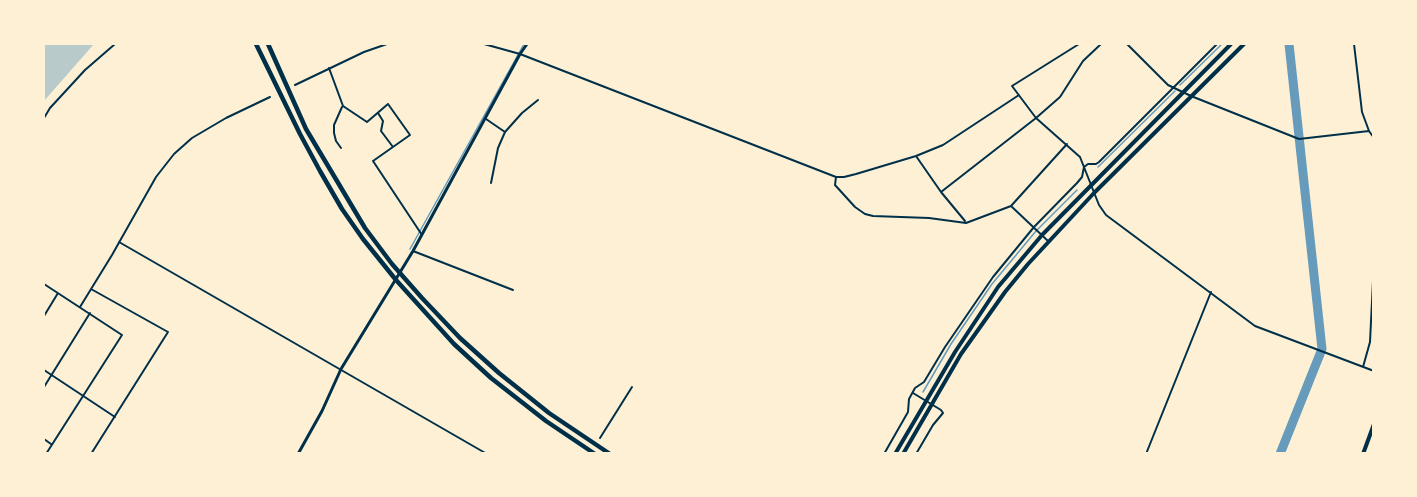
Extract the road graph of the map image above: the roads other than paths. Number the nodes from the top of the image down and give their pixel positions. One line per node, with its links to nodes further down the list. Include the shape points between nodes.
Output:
1 (115, 44): 25 (street, via 85,70)
2 (256, 44): 51 (highway, via 342,209)
3 (268, 44): 50 (highway, via 306,129 365,228)
4 (387, 44): 15 (street)
5 (484, 44): 14 (street)
6 (527, 44): 14 (street)
7 (1079, 44): 19 (street, via 1012,86)
8 (1101, 44): 27 (street, via 1083,61 1060,97)
9 (1127, 44): 17 (street)
10 (1217, 44): 17 (street)
11 (1231, 44): 18 (main road)
12 (1244, 44): 20 (main road)
13 (1354, 44): 28 (street, via 1362,112)
14 (520, 54): 26 (street); 36 (street)
15 (329, 68): 16 (street); 23 (street)
16 (295, 85)
17 (1172, 87): 18 (street); 35 (street, via 1099,162)
18 (1183, 91): 20 (street); 38 (main road)
19 (1018, 95): 27 (street); 34 (street, via 943,145)
20 (1191, 96): 28 (street, via 1299,139); 40 (main road)
21 (270, 97): 47 (street, via 226,117 174,153)
22 (538, 100): 29 (street)
23 (343, 106): 24 (street, via 367,122); 33 (street, via 334,125)
24 (377, 113): 32 (street, via 383,121 381,131); 32 (street, via 388,104 410,135)
25 (44, 118)
26 (486, 118): 29 (street); 44 (street)
27 (1036, 118): 31 (street); 39 (street)
28 (1369, 131): 30 (street)
29 (505, 132): 37 (street)
30 (1374, 138)
31 (1067, 144): 35 (street); 41 (street)
32 (393, 147): 44 (street, via 373,161)
33 (341, 148)
34 (916, 156): 36 (street); 39 (street)
35 (1084, 167): 38 (street); 43 (street, via 1077,183)
36 (836, 177): 42 (street, via 835,185 865,214)
37 (490, 183)
38 (1092, 184): 40 (street); 45 (main road)
39 (941, 192): 42 (street)
40 (1094, 193): 46 (main road); 55 (street, via 1106,215)
41 (1011, 206): 42 (street); 43 (street)
42 (966, 222)
43 (1034, 227): 45 (street); 67 (street, via 993,277)
44 (422, 235): 48 (street)
45 (1042, 235): 46 (street); 69 (main road, via 998,287)
46 (1048, 241): 70 (main road, via 961,354)
47 (119, 242): 53 (street); 61 (street)
48 (413, 251): 50 (street); 54 (street)
49 (1374, 260): 60 (street, via 1370,342)
50 (400, 273): 51 (street); 82 (highway, via 460,338 499,373 549,413)
51 (396, 280): 61 (street); 81 (highway, via 491,378)
52 (44, 284): 56 (street)
53 (91, 289): 57 (street); 71 (street, via 168,332)
54 (513, 290)
55 (1211, 292): 60 (street, via 1255,326); 87 (street)
56 (58, 294): 57 (street); 59 (street)
57 (80, 307): 58 (street)
58 (90, 314): 64 (street); 68 (street, via 122,334)
59 (44, 316)
60 (1363, 367): 63 (street)
61 (341, 369): 79 (street); 80 (street)
62 (44, 370): 64 (street)
63 (1374, 371)
64 (52, 375): 65 (street); 68 (street)
65 (44, 387)
66 (632, 387): 74 (street)
67 (913, 393): 69 (street); 83 (street, via 908,412)
68 (83, 396): 71 (street); 76 (street)
69 (926, 401): 70 (street); 84 (main road)
70 (932, 404): 85 (main road); 86 (street, via 943,413)
71 (115, 417): 78 (street)
72 (1374, 424): 73 (main road)
73 (1371, 437): 88 (main road)
74 (600, 438)
75 (44, 439): 76 (street)
76 (52, 445): 77 (street)
77 (46, 453)
78 (91, 453)
79 (298, 453)
80 (487, 453)
81 (595, 453)
82 (610, 453)
83 (884, 453)
84 (895, 453)
85 (903, 453)
86 (916, 453)
87 (1146, 453)
88 (1363, 453)

